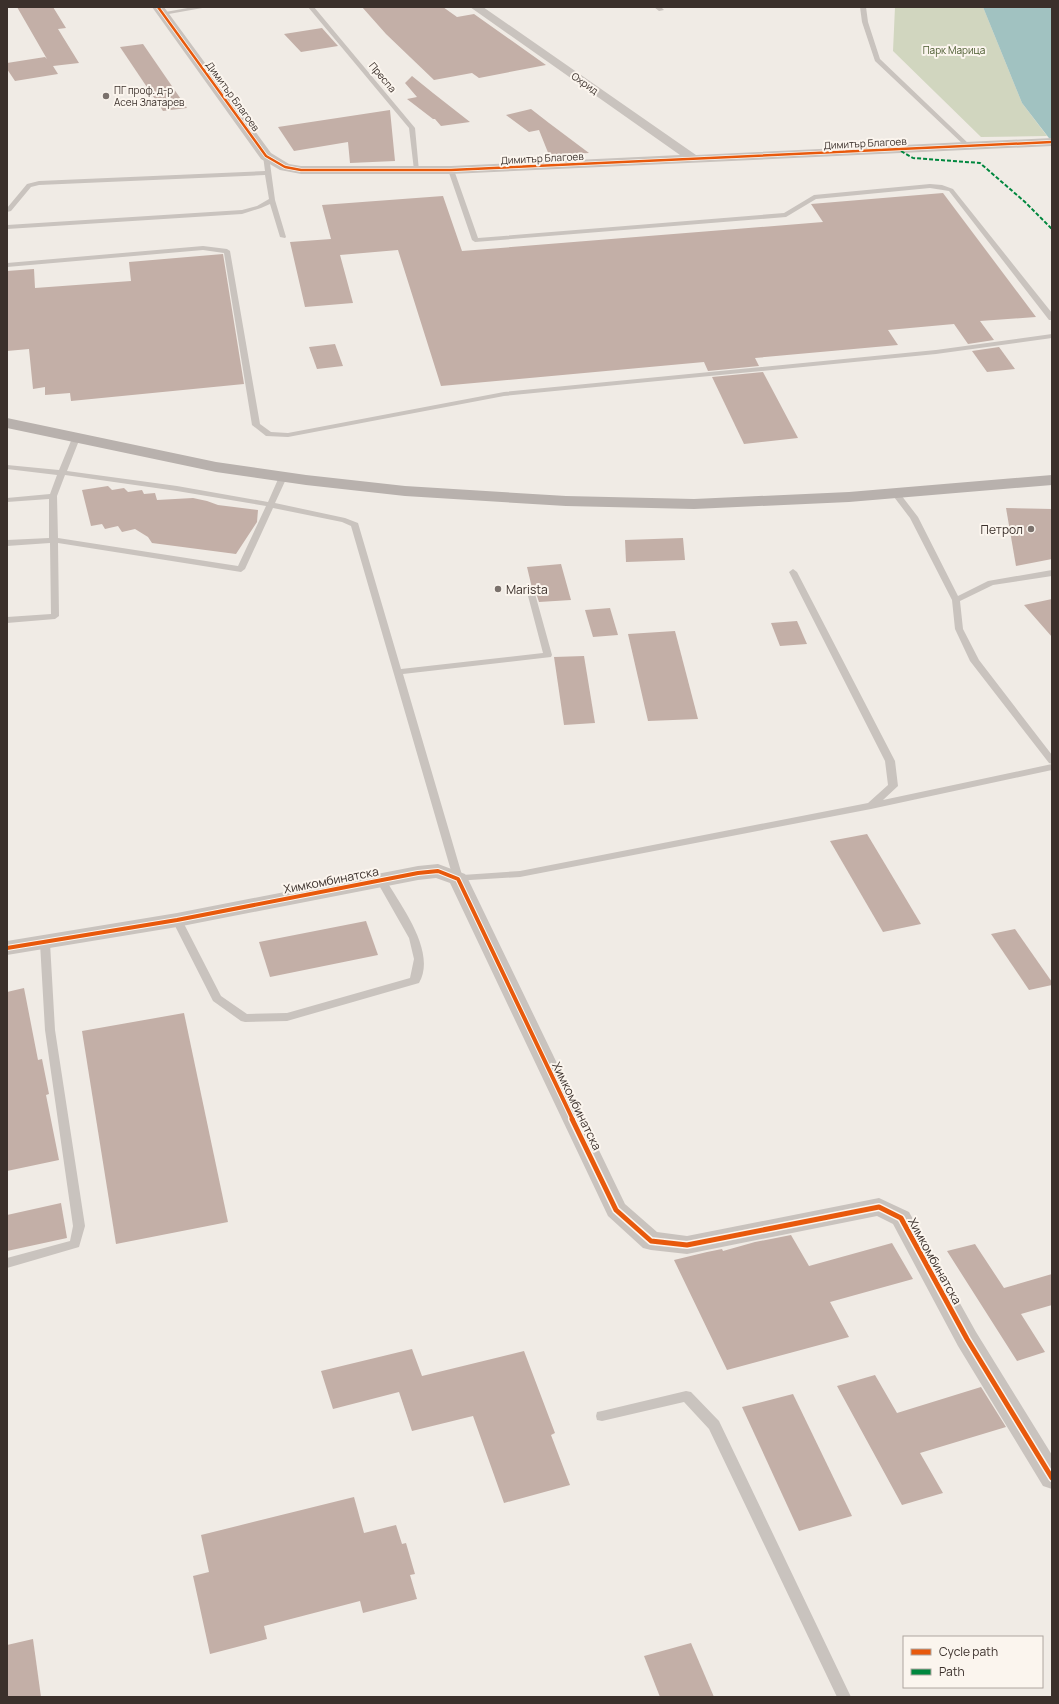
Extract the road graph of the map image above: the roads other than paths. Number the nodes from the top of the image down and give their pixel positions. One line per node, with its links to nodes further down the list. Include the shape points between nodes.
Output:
1 (205, 7): 5 (lane)
2 (311, 7): 10 (lane, Преспа, via 412,128)
3 (476, 7): 9 (street, Охрид)
4 (863, 7): 7 (lane, via 877,60)
5 (160, 10): 8 (street, Димитър Благоев)
6 (1052, 142): 7 (street, Димитър Благоев)
7 (968, 146): 9 (street, Димитър Благоев)
8 (266, 156): 10 (street, Димитър Благоев, via 285,167 301,170); 12 (lane)
9 (694, 159): 11 (street, Димитър Благоев)
10 (417, 170): 11 (street, Димитър Благоев)
11 (451, 170): 18 (lane, via 475,240 786,215 814,197 942,187 951,190)
12 (268, 173): 13 (lane); 14 (lane, via 38,183 29,185)
13 (272, 200): 15 (lane, via 242,212); 16 (lane)
14 (9, 210)
15 (7, 227)
16 (283, 237)
17 (7, 265): 19 (lane, via 203,248 227,251 256,425 269,434 288,435 504,394 936,352)
18 (1052, 318)
19 (1052, 336)
20 (7, 423): 21 (main road)
21 (76, 438): 23 (lane); 24 (main road, via 216,467)
22 (7, 467): 23 (lane)
23 (62, 472): 27 (lane); 29 (lane)
24 (284, 477): 26 (main road, via 405,491 566,501 694,504); 29 (lane)
25 (1052, 480): 26 (main road)
26 (895, 493): 35 (lane, via 914,517)
27 (53, 496): 28 (lane); 30 (lane)
28 (7, 500)
29 (271, 504): 30 (lane, via 241,569); 37 (lane, via 345,520 355,525)
30 (54, 540): 31 (lane); 36 (lane, via 55,616)
31 (7, 543)
32 (793, 572): 40 (lane, via 890,761 893,786)
33 (1052, 572): 35 (lane, via 991,583)
34 (531, 592): 37 (lane, via 548,655)
35 (956, 600): 38 (lane, via 959,629 975,661)
36 (7, 620)
37 (398, 672): 41 (lane)
38 (1052, 761)
39 (1052, 767): 40 (lane)
40 (871, 806): 41 (lane, via 520,874)
41 (458, 879): 42 (street, Химкомбинатска, via 438,871); 48 (street, Химкомбинатска, via 616,1210 651,1241 687,1245 879,1207 901,1218 967,1339)
42 (380, 880): 43 (street, Химкомбинатска); 43 (lane, via 414,938 419,959 415,980 287,1016 245,1018 217,998)
43 (177, 920): 44 (street, Химкомбинатска)
44 (45, 943): 45 (street, Химкомбинатска); 46 (lane, via 50,1030 79,1226 75,1244)
45 (7, 948)
46 (7, 1263)
47 (602, 1416): 49 (lane, via 686,1396 714,1425)
48 (1052, 1478)
49 (844, 1697)

